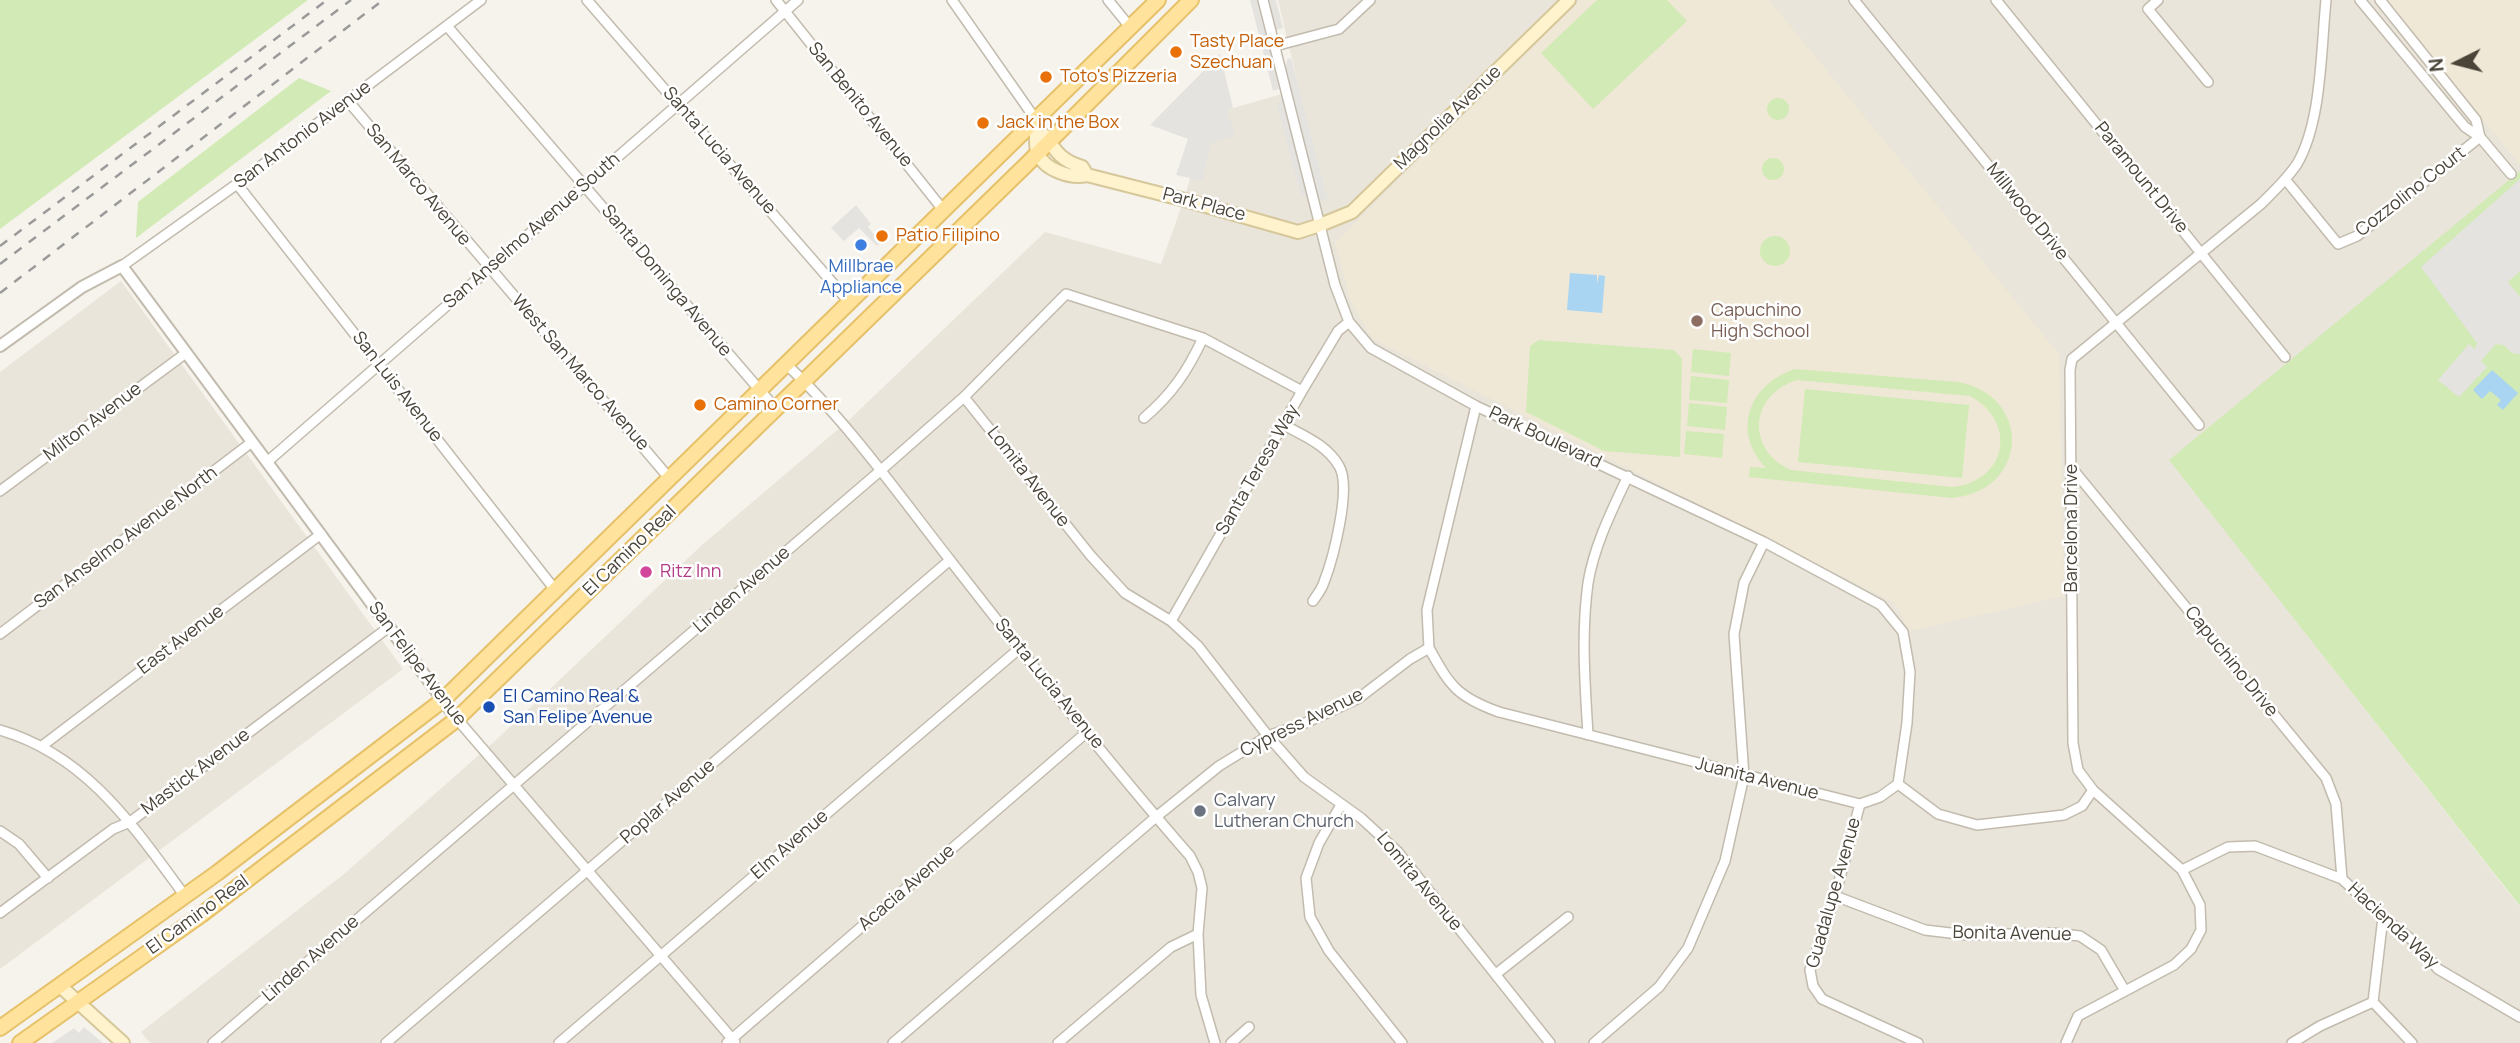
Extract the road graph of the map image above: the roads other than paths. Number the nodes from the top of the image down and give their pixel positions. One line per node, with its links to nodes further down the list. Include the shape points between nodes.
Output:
1 (481, 0): 19 (street, San Antonio Avenue)
2 (587, 0): 24 (street, Santa Lucia Avenue)
3 (776, 0): 18 (street, San Benito Avenue)
4 (798, 0): 18 (street, San Anselmo Avenue South)
5 (952, 0): 25 (street)
6 (1108, 0): 20 (street)
7 (1158, 0): 20 (main road, El Camino Real)
8 (1191, 0): 27 (main road, El Camino Real)
9 (1263, 0): 21 (street, Park Boulevard)
10 (1370, 0): 21 (street, via 1339,29)
11 (1569, 0): 35 (main road, Magnolia Avenue, via 1352,212)
12 (1854, 0): 40 (street, Millwood Drive)
13 (1996, 0): 36 (street, Paramount Drive)
14 (2158, 0): 22 (street, via 2148,9)
15 (2326, 0): 31 (street, Barcelona Drive, via 2312,127)
16 (2360, 0): 26 (street, via 2465,127)
17 (2381, 0): 26 (street, via 2476,120)
18 (785, 11): 24 (street, San Anselmo Avenue South); 34 (street, San Benito Avenue)
19 (447, 26): 23 (street, San Antonio Avenue); 33 (street, Santa Dominga Avenue)
20 (1129, 27): 25 (main road, El Camino Real)
21 (1275, 46): 35 (street, Park Boulevard)
22 (2208, 82)
23 (348, 101): 32 (street, San Antonio Avenue); 38 (street, San Marco Avenue)
24 (678, 104): 33 (street, San Anselmo Avenue South); 39 (street, Santa Lucia Avenue)
25 (1036, 120): 27 (main road, Park Place); 28 (main road); 34 (main road, El Camino Real)
26 (2480, 137): 29 (street); 31 (street, Cozzolino Court, via 2357,236 2338,244)
27 (1049, 141): 28 (main road, El Camino Real); 30 (main road, Park Place, via 1057,155 1082,167)
28 (1038, 153): 30 (main road, Park Place, via 1056,171); 48 (main road, El Camino Real)
29 (2511, 174)
30 (1087, 175): 35 (main road, Park Place, via 1298,232)
31 (2286, 179): 36 (street, Barcelona Drive)
32 (237, 184): 37 (street, San Antonio Avenue); 46 (street, San Luis Avenue)
33 (585, 186): 38 (street, San Anselmo Avenue South); 49 (street, Santa Dominga Avenue)
34 (944, 211): 39 (main road, El Camino Real)
35 (1320, 225): 41 (street, Park Boulevard)
36 (2201, 252): 40 (street, Barcelona Drive); 45 (street, Paramount Drive)
37 (122, 266): 43 (street, via 82,287); 44 (street, San Felipe Avenue)
38 (489, 268): 46 (street, San Anselmo Avenue South); 62 (street, West San Marco Avenue)
39 (849, 303): 47 (main road, El Camino Real)
40 (2116, 321): 56 (street, Millwood Drive); 59 (street, Barcelona Drive, via 2072,359)
41 (1349, 322): 50 (street, Santa Teresa Way, via 1338,331); 52 (street, Park Boulevard, via 1371,348)
42 (1203, 338): 50 (street, Linden Avenue); 51 (street, Linden Avenue, via 1066,294); 54 (street, via 1188,370)
43 (0, 346)
44 (186, 353): 57 (street, San Felipe Avenue); 63 (street, Milton Avenue)
45 (2285, 357)
46 (378, 364): 58 (street, San Anselmo Avenue South); 67 (street, San Luis Avenue)
47 (787, 365): 48 (street, Santa Lucia Avenue); 49 (main road, El Camino Real)
48 (804, 381): 53 (main road, El Camino Real); 60 (street, Santa Lucia Avenue)
49 (760, 391): 53 (street, Santa Dominga Avenue); 62 (main road, El Camino Real)
50 (1302, 391): 55 (street, Santa Teresa Way)
51 (964, 397): 60 (street, Linden Avenue); 69 (street, Lomita Avenue, via 1108,575 1125,593)
52 (1476, 406): 61 (street, Park Boulevard); 73 (street, via 1427,610)
53 (776, 409): 75 (main road, El Camino Real)
54 (1144, 418)
55 (1284, 425): 68 (street, via 1316,442 1342,469 1343,507 1324,584); 69 (street, Santa Teresa Way)
56 (2199, 425)
57 (252, 442): 58 (street, San Felipe Avenue); 71 (street, San Anselmo Avenue North)
58 (267, 462): 64 (street, San Felipe Avenue)
59 (2071, 467): 84 (street, Barcelona Drive, via 2073,743 2078,770); 93 (street, Capuchino Drive, via 2326,778 2336,804)
60 (880, 471): 66 (street, Santa Lucia Avenue); 83 (street, Linden Avenue)
61 (1628, 476): 65 (street, Park Boulevard); 79 (street, via 1604,530 1589,581 1583,646)
62 (670, 479): 67 (main road, El Camino Real)
63 (0, 491)
64 (321, 534): 70 (street, San Felipe Avenue); 80 (street, East Avenue)
65 (1764, 542): 81 (street, via 1744,583 1734,634); 82 (street, Park Boulevard, via 1881,605 1903,632 1910,672)
66 (950, 560): 72 (street, Santa Lucia Avenue); 91 (street, Poplar Avenue)
67 (556, 591): 74 (main road, El Camino Real)
68 (1313, 601)
69 (1171, 621): 78 (street, Lomita Avenue, via 1198,646)
70 (389, 627): 74 (street, San Felipe Avenue); 88 (street, Mastick Avenue)
71 (0, 634)
72 (1020, 648): 77 (street, Santa Lucia Avenue); 100 (street, Elm Avenue)
73 (1429, 648): 78 (street, Cypress Avenue, via 1359,698); 79 (street, Juanita Avenue, via 1448,682 1471,702)
74 (443, 699): 75 (street, San Felipe Avenue); 94 (main road, El Camino Real)
75 (457, 719): 83 (street, San Felipe Avenue); 104 (main road, El Camino Real, via 201,915)
76 (0, 730): 80 (street)
77 (1087, 732): 87 (street, Santa Lucia Avenue); 109 (street, Acacia Avenue)
78 (1268, 736): 86 (street, Lomita Avenue, via 1304,777); 87 (street, Cypress Avenue, via 1219,766)
79 (1588, 736): 81 (street, Juanita Avenue)
80 (42, 746): 88 (street, via 88,777)
81 (1744, 776): 85 (street, Juanita Avenue); 121 (street, via 1724,861 1688,948 1659,987)
82 (1898, 784): 84 (street, via 1938,814 1977,825 2064,815 2082,806); 85 (street)
83 (515, 786): 91 (street, San Felipe Avenue); 112 (street, Linden Avenue)
84 (2093, 790): 90 (street, Barcelona Drive)
85 (1860, 804): 95 (street, Guadalupe Avenue)
86 (1341, 805): 101 (street, Lomita Avenue, via 1398,852); 119 (street, via 1306,877 1310,917 1329,951)
87 (1156, 817): 99 (street, Santa Lucia Avenue, via 1198,872 1202,888); 115 (street, Cypress Avenue)
88 (130, 822): 92 (street, Mastick Avenue, via 113,829); 94 (street)
89 (0, 831): 92 (street, via 29,854)
90 (2182, 870): 93 (street, Hacienda Way, via 2228,847 2255,846); 103 (street, Barcelona Drive, via 2200,905 2201,930 2191,949 2174,965)
91 (588, 871): 100 (street, San Felipe Avenue); 113 (street, Poplar Avenue)
92 (48, 878): 96 (street, Mastick Avenue)
93 (2342, 878): 98 (street, Hacienda Way)
94 (185, 896): 102 (main road, El Camino Real)
95 (1835, 896): 103 (street, Bonita Avenue, via 1925,930 2080,936 2101,950); 122 (street, Guadalupe Avenue, via 1810,970 1813,986 1822,999)
96 (0, 913)
97 (1568, 917): 101 (street)
98 (2383, 917): 105 (street); 106 (street, Hacienda Way, via 2438,969)
99 (1198, 934): 116 (street, via 1171,947); 117 (street, Santa Lucia Avenue, via 1201,995)
100 (661, 956): 109 (street, San Felipe Avenue); 114 (street, Elm Avenue)
101 (1496, 974): 120 (street, Lomita Avenue)
102 (60, 985): 104 (main road); 108 (main road, El Camino Real)
103 (2124, 991): 123 (street, Barcelona Drive, via 2078,1016)
104 (77, 1002): 110 (main road, El Camino Real); 111 (main road)
105 (2373, 1002): 124 (street); 125 (street)
106 (2520, 1017)
107 (1249, 1027): 118 (street)
108 (0, 1028)
109 (732, 1041)
110 (20, 1043)
111 (124, 1043)
112 (213, 1043)
113 (386, 1043)
114 (559, 1043)
115 (893, 1043)
116 (1058, 1043)
117 (1215, 1043)
118 (1231, 1043)
119 (1402, 1043)
120 (1550, 1043)
121 (1594, 1043)
122 (1918, 1043)
123 (2066, 1043)
124 (2292, 1043)
125 (2412, 1043)

